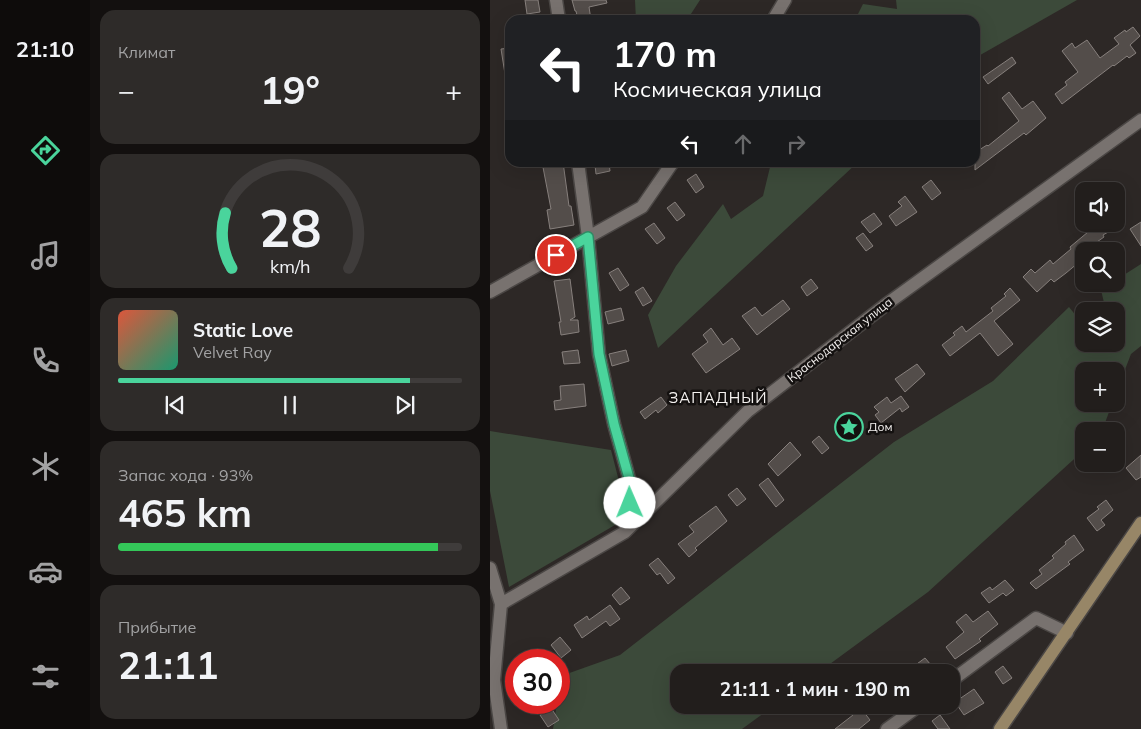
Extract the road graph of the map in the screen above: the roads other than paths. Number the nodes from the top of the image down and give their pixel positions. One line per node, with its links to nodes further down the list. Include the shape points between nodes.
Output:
1 (556, 0): 3 (street)
2 (786, 0): 4 (street)
3 (558, 15)
4 (776, 15)
5 (1141, 120): 11 (street, Краснодарская улица, via 888,303 748,411)
6 (579, 167): 8 (street)
7 (670, 167): 8 (street, via 642,207)
8 (588, 237): 9 (street); 11 (street, via 599,354 632,489)
9 (490, 292)
10 (1141, 523): 14 (main road)
11 (625, 532): 13 (street, Краснодарская улица)
12 (490, 568): 13 (street)
13 (501, 604): 17 (street, via 494,680)
14 (1067, 633): 15 (street, via 1036,618); 19 (main road)
15 (960, 675)
16 (908, 714): 18 (street)
17 (501, 729)
18 (887, 729)
19 (1000, 729)

